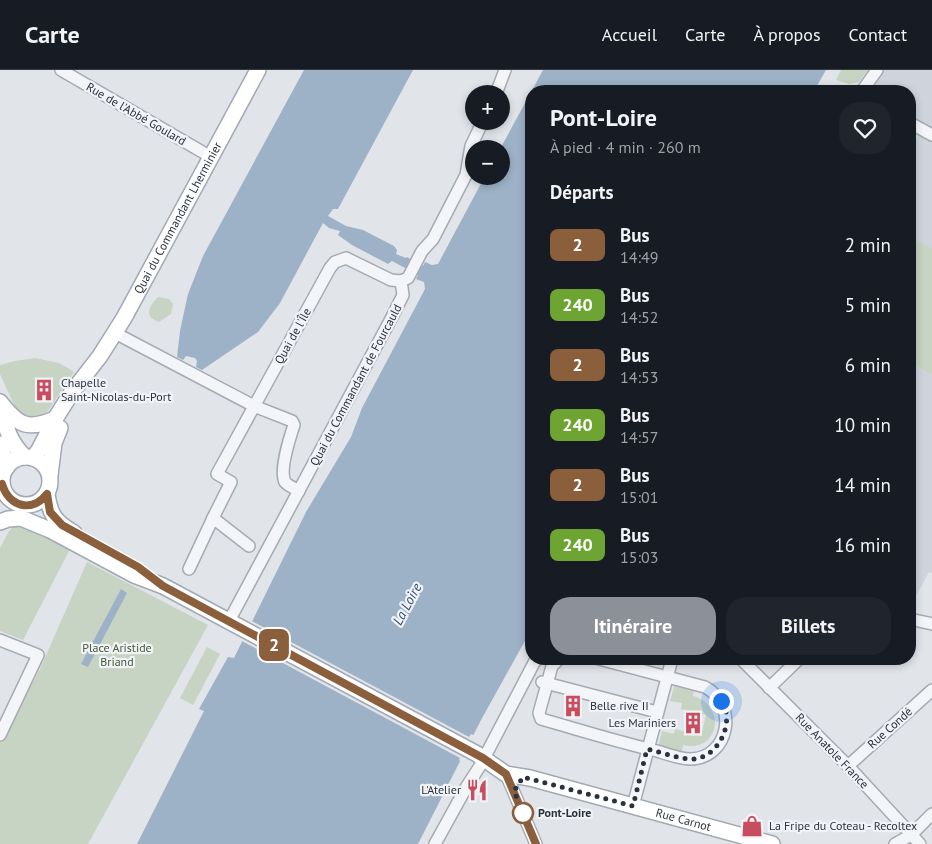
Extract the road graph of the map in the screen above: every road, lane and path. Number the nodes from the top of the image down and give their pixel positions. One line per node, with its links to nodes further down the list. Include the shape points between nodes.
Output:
1 (61, 70): 8 (street, Rue de l'Abbé Goulard)
2 (258, 70): 8 (main road, Quai du Commandant Lherminier)
3 (877, 70): 4 (street)
4 (866, 85)
5 (916, 126): 7 (street)
6 (479, 130): 9 (street, via 471,146 466,175 433,239 408,278)
7 (932, 135)
8 (211, 157): 10 (main road, Quai du Commandant Lherminier)
9 (401, 281): 13 (street, Quai de l'Île, via 391,280 346,258 335,262); 20 (street, Quai du Commandant de Fourcauld, via 403,296)
10 (115, 333): 11 (main road, Quai du Commandant Lherminier); 13 (street)
11 (95, 363): 15 (main road, Quai du Commandant Lherminier); 19 (main road, Quai du Commandant Lherminier, via 89,380 57,434)
12 (0, 402): 15 (main road, via 20,423 42,424)
13 (254, 406): 20 (street, via 292,421 284,459 284,479); 25 (street, Quai de l'Île, via 217,474 231,482)
14 (0, 410): 17 (main road, via 11,441)
15 (55, 419): 17 (main road, Quai du Commandant Lherminier, via 40,450)
16 (0, 444): 18 (main road)
17 (29, 458): 18 (main road, via 16,459); 19 (main road, via 44,465)
18 (6, 467): 21 (main road)
19 (50, 476): 22 (main road)
20 (299, 490): 32 (street, Quai du Commandant de Fourcauld)
21 (2, 491): 23 (main road, via 12,501)
22 (47, 494): 23 (main road, via 38,502); 28 (main road, via 53,517)
23 (23, 504): 24 (main road); 27 (main road)
24 (0, 514)
25 (213, 518): 29 (street); 30 (street)
26 (0, 522): 27 (main road, via 20,518)
27 (50, 530): 28 (main road)
28 (78, 540): 32 (main road, via 134,575 163,586)
29 (249, 546)
30 (190, 569)
31 (916, 620): 33 (street)
32 (229, 621): 48 (main road)
33 (932, 624)
34 (0, 640): 46 (street, via 38,655)
35 (536, 665): 42 (street)
36 (553, 665): 42 (street)
37 (622, 665): 41 (street)
38 (670, 665): 41 (street)
39 (747, 665): 43 (street, Rue Anatole France)
40 (794, 665): 43 (street)
41 (667, 677): 45 (street); 47 (street, via 713,691 726,712 725,728 712,752 700,758 689,759)
42 (537, 681): 45 (street); 47 (street, via 542,719); 48 (street)
43 (769, 688): 49 (street, Rue Anatole France)
44 (932, 690): 49 (street, Rue Condé)
45 (657, 712): 47 (street)
46 (0, 735)
47 (647, 749): 53 (street)
48 (480, 756): 50 (main road); 57 (street)
49 (848, 766): 55 (street, Rue Anatole France)
50 (506, 774): 51 (main road, Rue Carnot); 52 (street)
51 (523, 777): 52 (street); 53 (main road, Rue Carnot)
52 (514, 791): 58 (street)
53 (633, 806): 56 (main road, Rue Carnot)
54 (932, 814): 55 (street)
55 (917, 841): 59 (street)
56 (767, 843)
57 (435, 844)
58 (536, 844)
59 (895, 844)

